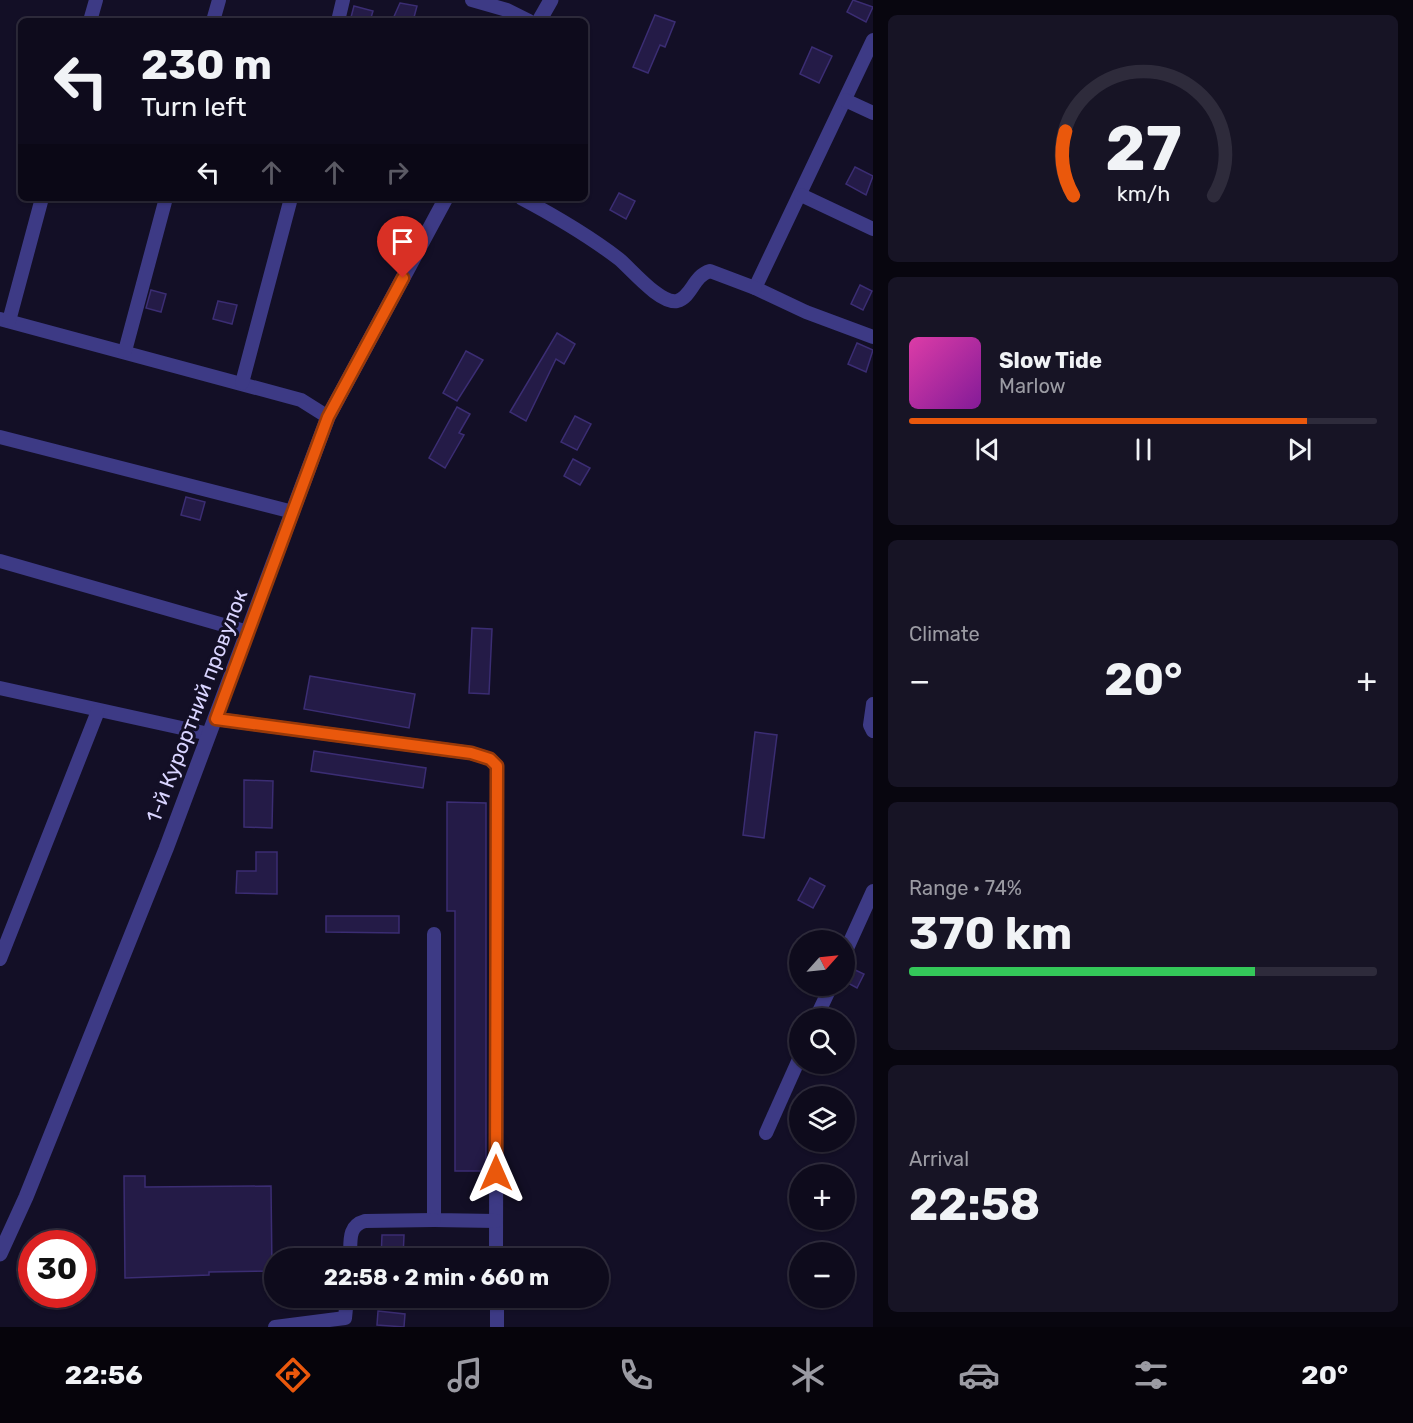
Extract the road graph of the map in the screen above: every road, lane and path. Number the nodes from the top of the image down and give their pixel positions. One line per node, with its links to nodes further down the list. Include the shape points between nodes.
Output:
1 (96, 0): 7 (street)
2 (219, 0): 8 (street)
3 (343, 0): 9 (street)
4 (472, 0): 6 (street)
5 (551, 0): 11 (street)
6 (506, 10): 10 (street)
7 (91, 18)
8 (214, 18)
9 (339, 18)
10 (523, 18)
11 (541, 18)
12 (873, 40): 13 (street)
13 (845, 100): 14 (street); 15 (street)
14 (873, 113)
15 (801, 195): 21 (street); 22 (street)
16 (41, 201): 23 (street)
17 (165, 201): 25 (street)
18 (290, 201): 26 (street)
19 (444, 201): 27 (street, 1-й Курортний провулок)
20 (526, 201): 22 (street, via 619,260 669,301 681,299 697,278 710,271)
21 (873, 229)
22 (755, 288): 24 (street)
23 (4, 320): 25 (street)
24 (873, 337)
25 (124, 351): 26 (street)
26 (242, 383): 27 (street, via 302,400)
27 (328, 417): 29 (street, 1-й Курортний провулок)
28 (0, 437): 29 (street)
29 (293, 512): 31 (street, 1-й Курортний провулок)
30 (0, 561): 31 (street)
31 (248, 632): 35 (street, 1-й Курортний провулок)
32 (0, 688): 34 (street)
33 (873, 704): 36 (street)
34 (98, 711): 37 (street); 41 (street)
35 (216, 719): 37 (street, 1-й Курортний провулок); 45 (street, via 471,753 490,759 497,766)
36 (873, 731)
37 (209, 734): 46 (street, 1-й Курортний провулок, via 166,849)
38 (873, 891): 39 (street)
39 (855, 931)
40 (434, 934): 44 (street)
41 (0, 959)
42 (792, 1074): 43 (street)
43 (766, 1133)
44 (434, 1220): 45 (street); 47 (street, via 356,1223 351,1230)
45 (496, 1221): 48 (street)
46 (3, 1237): 49 (street, 1-й Курортний провулок)
47 (350, 1248)
48 (496, 1248)
49 (0, 1254)
50 (346, 1308): 52 (street, via 345,1318)
51 (497, 1308): 53 (street)
52 (275, 1327)
53 (497, 1327)

